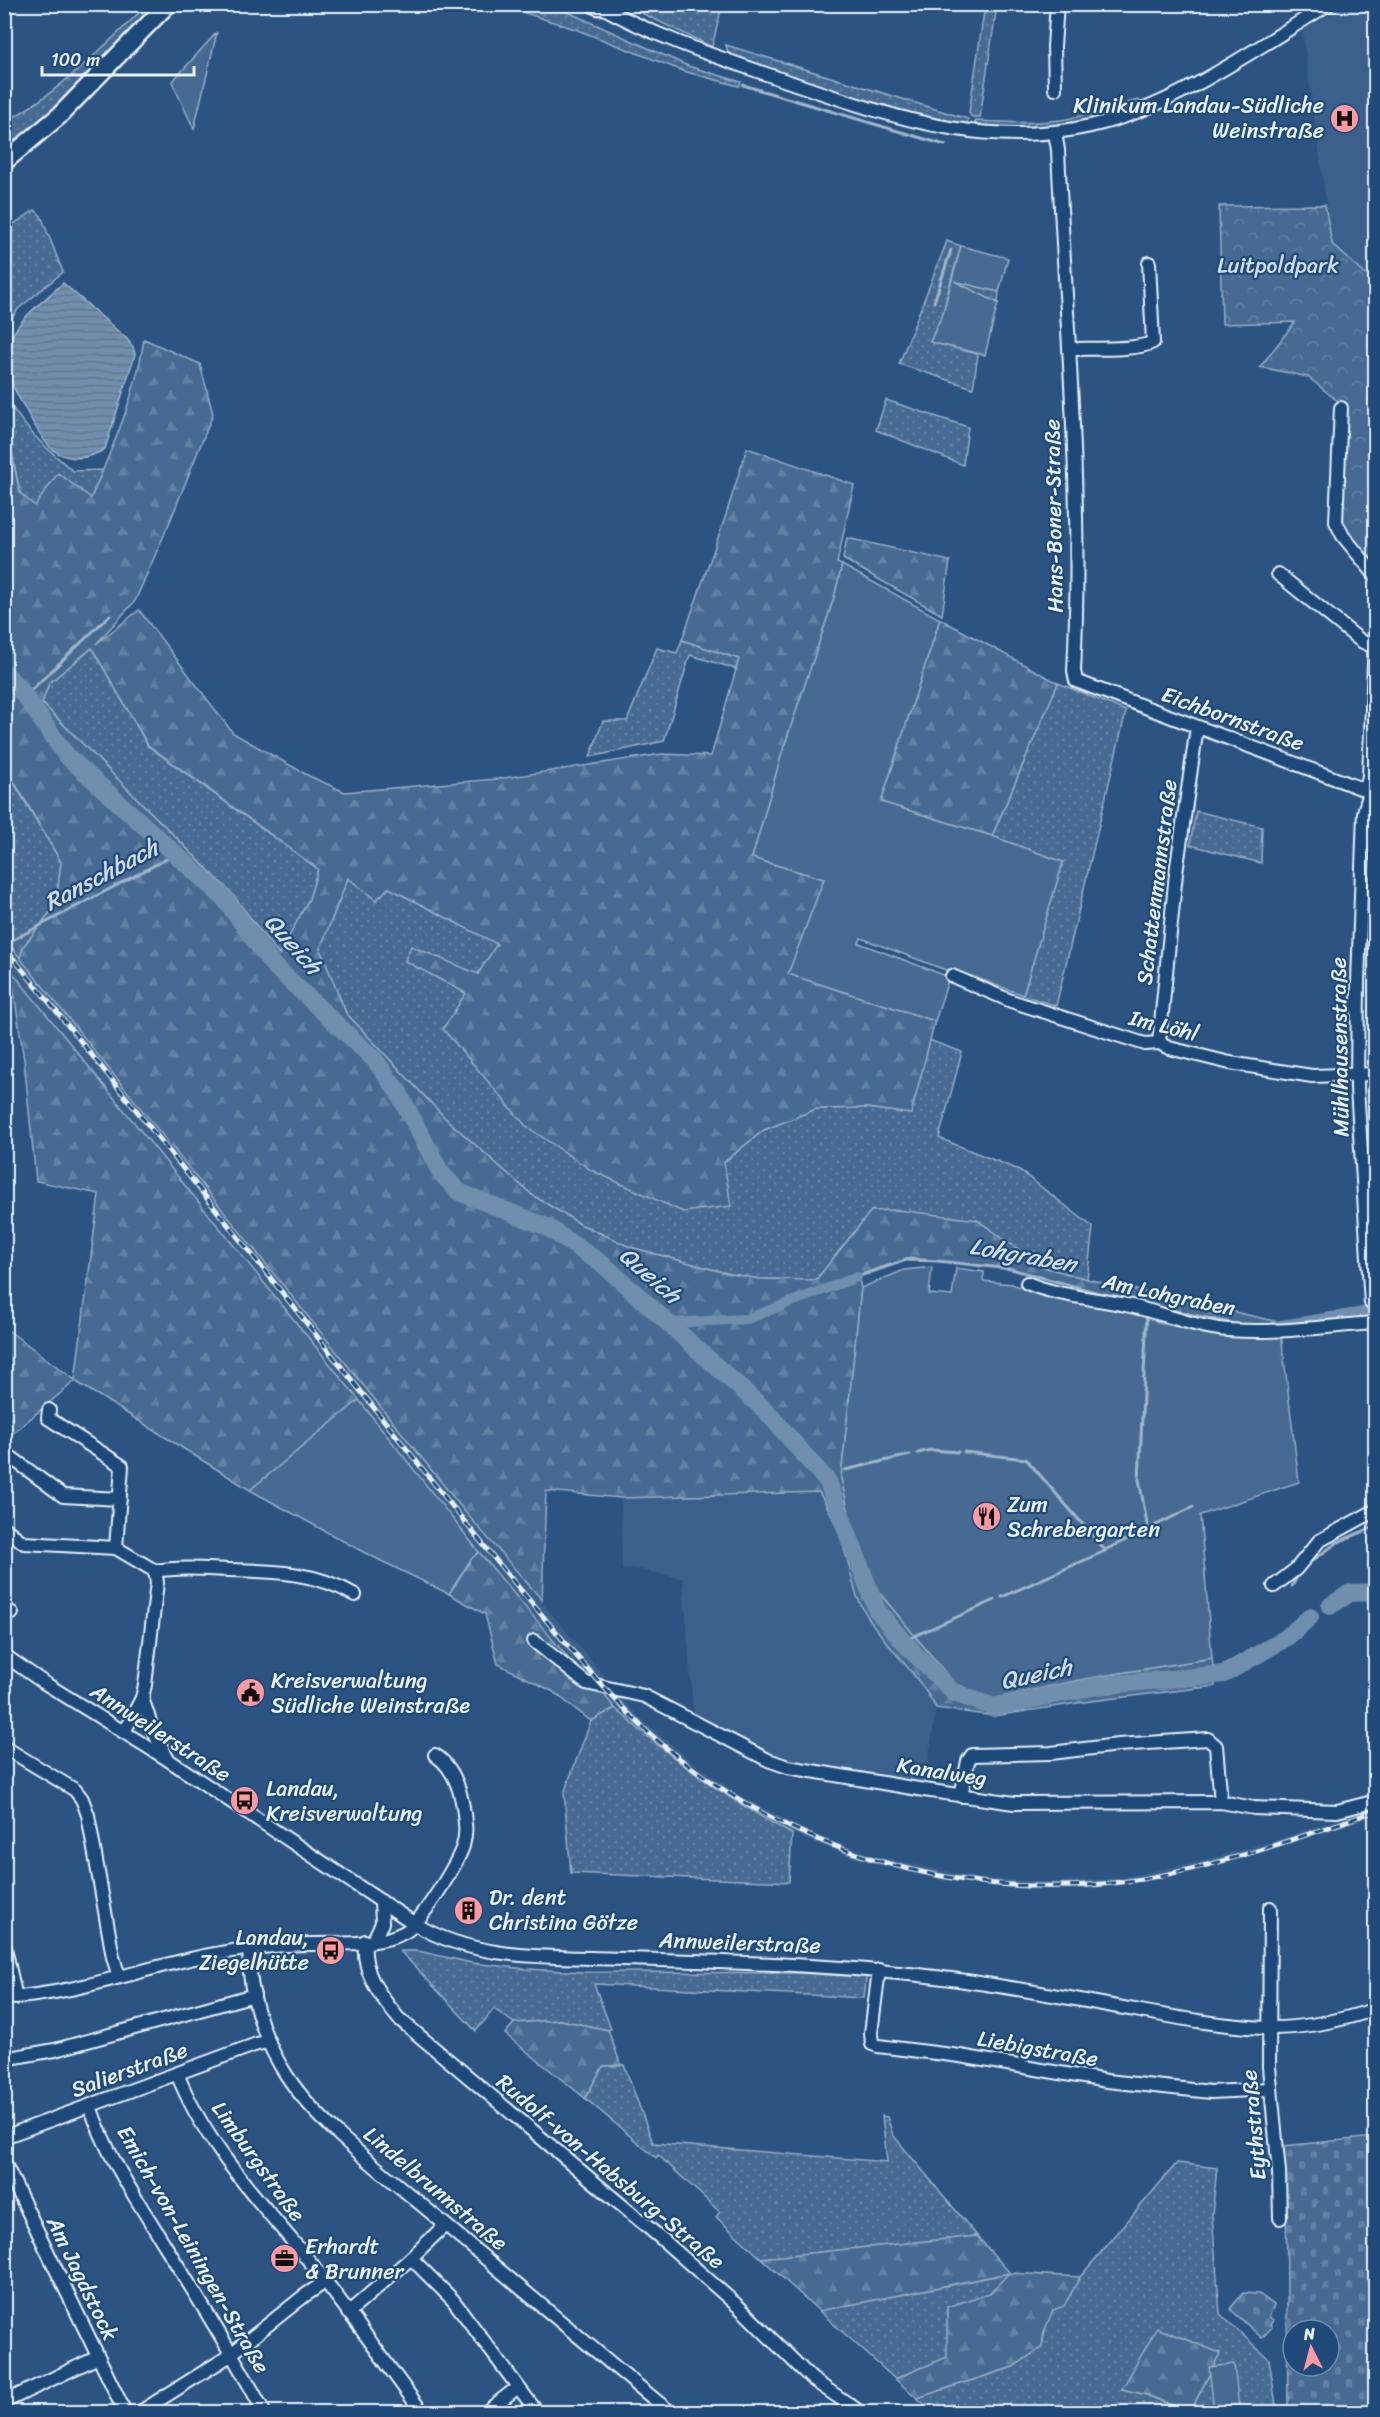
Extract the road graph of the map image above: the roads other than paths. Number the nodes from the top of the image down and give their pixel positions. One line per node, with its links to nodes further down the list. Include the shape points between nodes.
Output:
1 (168, 4): 7 (highway, via 59,116)
2 (1057, 4): 5 (street)
3 (1329, 4): 6 (street, via 1159,103 1112,121)
4 (597, 5): 6 (street, via 691,48 866,107 949,129 1019,135)
5 (1055, 89)
6 (1055, 133): 9 (street, Hans-Boner-Straße)
7 (10, 157)
8 (1149, 263): 9 (street, via 1153,342 1135,347)
9 (1069, 349): 15 (street, Hans-Boner-Straße, via 1076,514)
10 (1341, 408): 12 (street, via 1336,522)
11 (1278, 574): 14 (street, via 1360,641)
12 (1376, 576)
13 (1376, 619): 14 (street, Mühlhausenstraße)
14 (1374, 647): 17 (street, Mühlhausenstraße)
15 (1076, 681): 16 (street, Eichbornstraße)
16 (1197, 727): 17 (street, Eichbornstraße); 19 (street, Schattenmannstraße)
17 (1371, 792): 21 (street, Mühlhausenstraße, via 1364,823)
18 (952, 976): 19 (street, Im Löhl, via 1124,1038)
19 (1159, 1043): 21 (street, Im Löhl, via 1230,1063 1312,1076)
20 (1376, 1074): 21 (street, Im Löhl)
21 (1359, 1075): 23 (street, Mühlhausenstraße)
22 (1027, 1283): 24 (street, Am Lohgraben, via 1055,1293 1132,1306 1200,1326 1245,1331)
23 (1371, 1303)
24 (1376, 1324)
25 (49, 1410): 27 (street, via 48,1418 122,1466)
26 (12, 1458): 27 (street, via 63,1496)
27 (120, 1499): 30 (street)
28 (1376, 1510): 32 (street, via 1319,1541 1296,1569)
29 (4, 1528): 30 (street, via 24,1543)
30 (116, 1548): 31 (street)
31 (155, 1571): 33 (street, via 181,1567 286,1572 320,1578); 36 (street, via 157,1582)
32 (1274, 1586)
33 (355, 1595)
34 (534, 1641): 41 (street, Kanalweg, via 586,1683 644,1696 777,1764)
35 (4, 1655): 37 (street, Annweilerstraße)
36 (142, 1698): 37 (street); 40 (street)
37 (124, 1732): 40 (street, Annweilerstraße)
38 (4, 1747): 51 (street, via 71,1787 82,1799)
39 (435, 1755): 46 (street, via 446,1762 456,1781 465,1837 450,1872)
40 (167, 1759): 44 (street, Annweilerstraße)
41 (961, 1796): 43 (street, Kanalweg, via 1014,1803); 43 (street, via 972,1755 1051,1754 1208,1739 1216,1746)
42 (1376, 1801): 43 (street, Kanalweg, via 1337,1811 1254,1808)
43 (1221, 1802)
44 (381, 1901): 46 (street, Annweilerstraße); 47 (street, via 382,1923)
45 (1270, 1908): 55 (street)
46 (415, 1924): 47 (street, via 396,1936); 50 (street, Annweilerstraße, via 464,1946 525,1956)
47 (369, 1941): 49 (street); 79 (street, Rudolf-von-Habsburg-Straße, via 365,1963 372,1981 398,2018 669,2245 812,2379)
48 (4, 1943): 53 (street)
49 (250, 1947): 51 (street); 52 (street, Lindelbrunnstraße, via 249,1972)
50 (879, 1970): 55 (street, Annweilerstraße, via 992,1985 1197,2021); 59 (street, Liebigstraße, via 871,2033 872,2044 878,2046 1107,2081 1211,2092)
51 (119, 1977): 53 (street)
52 (254, 1995): 56 (street, Lindelbrunnstraße); 57 (street, via 55,2050)
53 (10, 1998)
54 (1376, 2009): 55 (street, Annweilerstraße, via 1320,2024)
55 (1268, 2028): 59 (street, Eythstraße)
56 (269, 2042): 58 (street, Salierstraße); 64 (street, Lindelbrunnstraße, via 288,2078 314,2109)
57 (4, 2059)
58 (177, 2073): 60 (street, Salierstraße); 66 (street, Limburgstraße, via 201,2121 235,2172)
59 (1271, 2089): 63 (street, Eythstraße, via 1280,2172)
60 (90, 2106): 61 (street, Salierstraße); 68 (street, Emich-von-Leiningen-Straße, via 127,2185)
61 (4, 2138)
62 (4, 2162): 69 (street, Am Jagdstock)
63 (1280, 2218)
64 (445, 2225): 65 (street); 78 (street, Lindelbrunnstraße)
65 (411, 2258): 67 (street); 70 (street, via 453,2300)
66 (325, 2282): 67 (street, Limburgstraße); 68 (street)
67 (348, 2313): 75 (street, Limburgstraße)
68 (232, 2354): 73 (street); 74 (street, Emich-von-Leiningen-Straße)
69 (98, 2357): 71 (street); 72 (street, Am Jagdstock)
70 (518, 2387): 76 (street); 77 (street)
71 (4, 2402)
72 (125, 2412)
73 (140, 2412)
74 (264, 2412)
75 (422, 2412)
76 (486, 2412)
77 (537, 2412)
78 (670, 2412)
79 (860, 2412)

